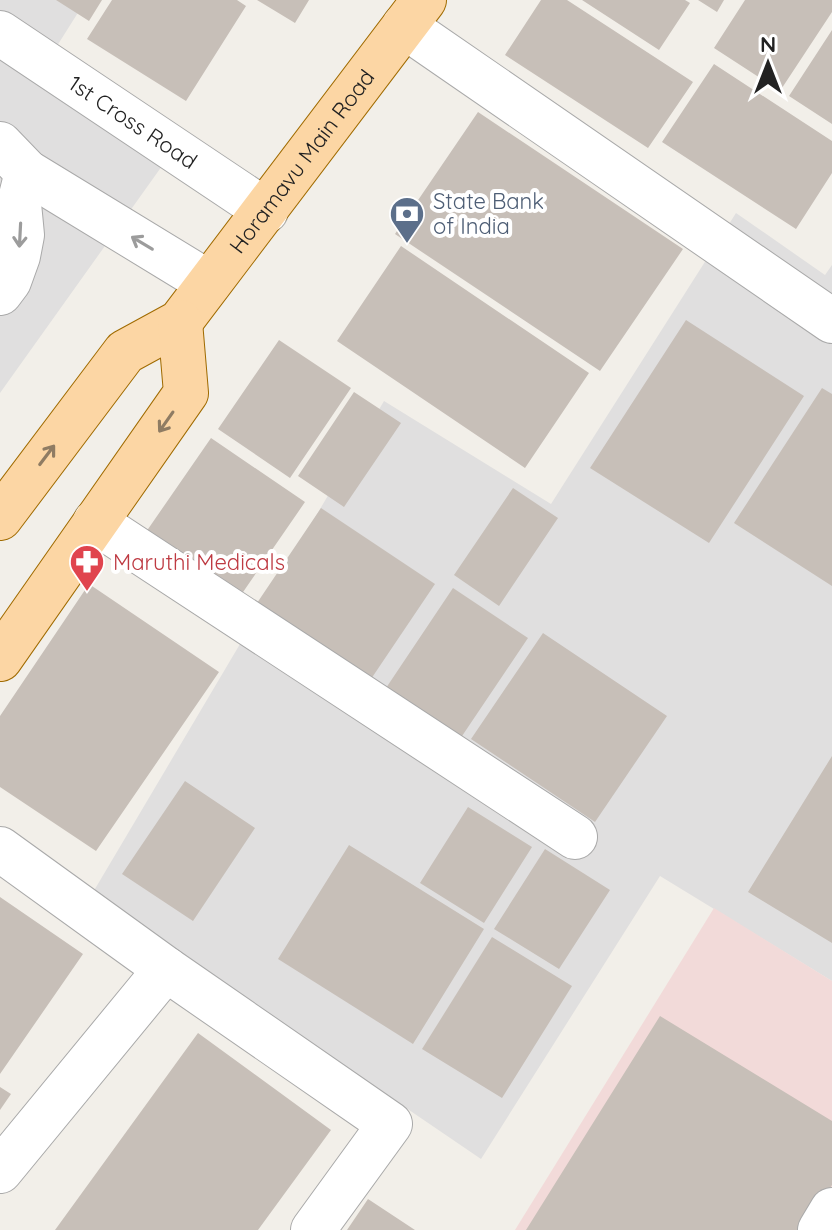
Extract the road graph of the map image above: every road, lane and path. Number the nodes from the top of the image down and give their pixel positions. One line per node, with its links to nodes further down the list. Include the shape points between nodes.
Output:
1 (414, 13): 4 (main road, Horamavu Main Road); 7 (street)
2 (0, 33): 4 (street, 1st Cross Road)
3 (14, 158): 5 (street, one-way to 3); 6 (street, one-way to 6, via 22,235 9,281)
4 (266, 211): 5 (main road, Horamavu Main Road)
5 (209, 283): 8 (main road, Horamavu Main Road)
6 (0, 293)
7 (832, 321)
8 (180, 322): 9 (main road, Horamavu Main Road, one-way to 8, via 125,352); 10 (main road, one-way to 10, via 186,393)
9 (0, 518)
10 (95, 522): 11 (main road); 12 (street)
11 (0, 659)
12 (575, 837)
13 (0, 849): 14 (street)
14 (166, 969): 15 (street); 17 (street, via 390,1124)
15 (0, 1171)
16 (832, 1210): 18 (street)
17 (313, 1230)
18 (820, 1230)

